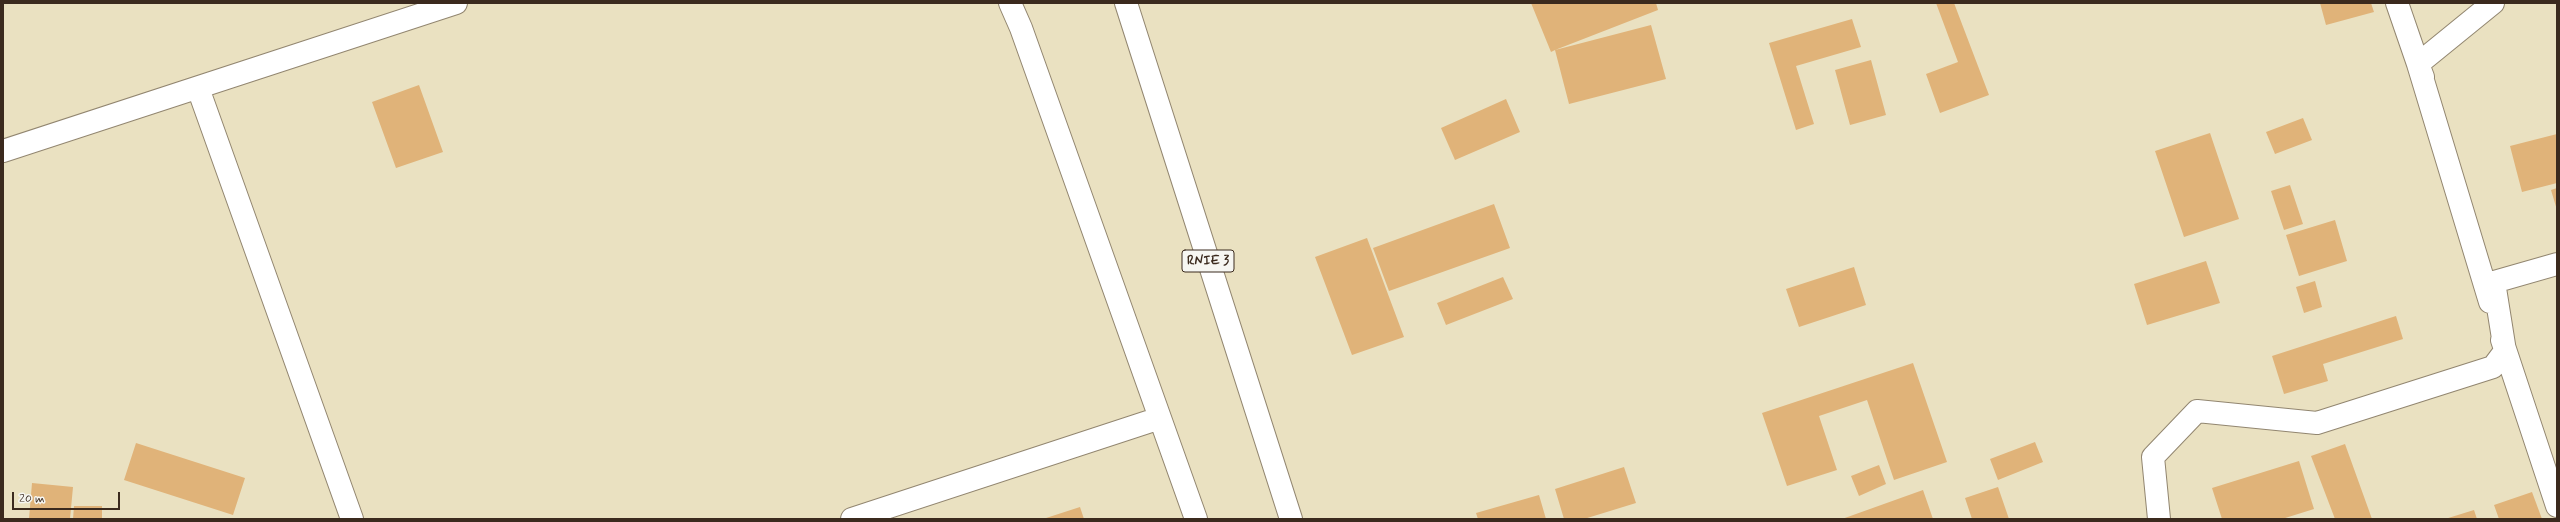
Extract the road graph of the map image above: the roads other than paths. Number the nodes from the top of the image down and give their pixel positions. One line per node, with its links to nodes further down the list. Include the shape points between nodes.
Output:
1 (456, 3): 7 (main road)
2 (1010, 3): 12 (main road)
3 (1126, 3): 17 (main road, RNIE 3)
4 (2397, 3): 6 (main road)
5 (2493, 3): 6 (main road)
6 (2418, 64): 10 (main road); 11 (main road)
7 (198, 88): 8 (main road); 14 (main road)
8 (3, 151)
9 (2557, 264): 10 (main road)
10 (2494, 282): 11 (main road)
11 (2505, 351): 13 (main road); 18 (main road, via 2493,368 2317,423 2197,411 2153,457)
12 (1160, 418): 15 (main road); 16 (main road)
13 (2557, 506)
14 (352, 519)
15 (852, 519)
16 (1196, 519)
17 (1291, 519)
18 (2159, 519)

